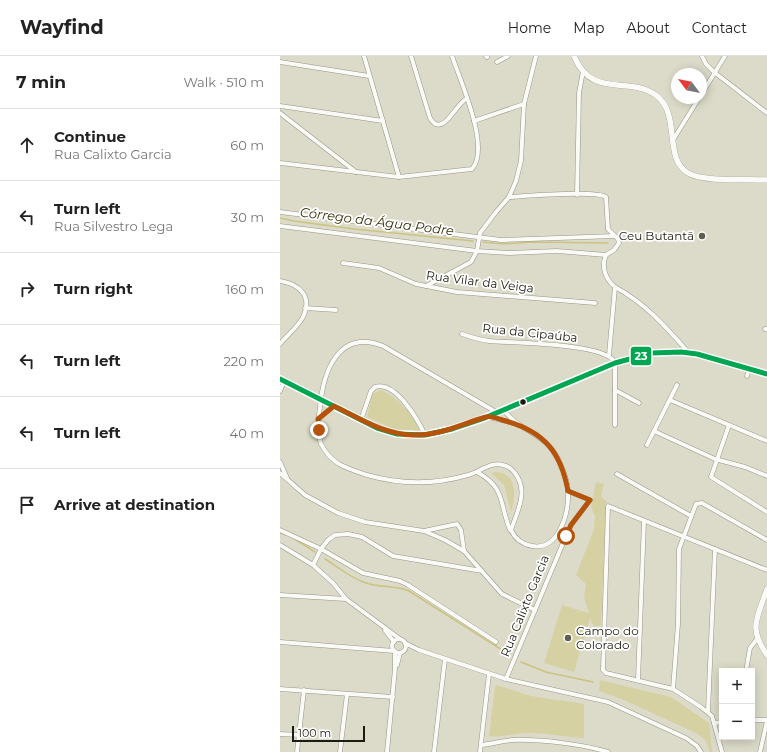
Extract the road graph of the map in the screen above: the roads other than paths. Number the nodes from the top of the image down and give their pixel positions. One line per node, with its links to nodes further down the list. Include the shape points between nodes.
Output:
1 (364, 56): 13 (street)
2 (411, 56): 15 (street, via 430,118 434,123 439,125 445,122)
3 (452, 56): 15 (street)
4 (508, 56): 10 (street)
5 (536, 56): 16 (street)
6 (574, 56): 11 (street)
7 (702, 56): 12 (street)
8 (724, 56): 12 (street)
9 (280, 62): 13 (street)
10 (497, 62)
11 (583, 71): 23 (street, via 606,85 642,88 657,96 669,114); 28 (street, via 579,93)
12 (714, 72): 14 (street); 20 (street)
13 (369, 76): 21 (street)
14 (707, 84)
15 (466, 99): 22 (street)
16 (524, 104): 22 (street); 29 (street, via 521,161)
17 (695, 104): 23 (street)
18 (280, 106): 21 (street)
19 (280, 113): 25 (street)
20 (767, 113)
21 (384, 121): 26 (street)
22 (474, 121): 26 (street, via 478,146 477,159 472,169)
23 (673, 140): 27 (street, via 679,164 694,176)
24 (280, 162): 25 (street)
25 (356, 172): 26 (street)
26 (399, 177)
27 (767, 180)
28 (577, 195): 29 (street); 32 (street, via 604,196 607,200 608,229)
29 (509, 197): 33 (street)
30 (280, 212): 33 (street)
31 (280, 226): 34 (street)
32 (615, 236): 33 (street, via 514,240); 35 (street, via 619,241 618,245)
33 (479, 237): 34 (street)
34 (477, 251): 35 (street); 38 (street, via 467,265)
35 (606, 254): 39 (street, via 605,272)
36 (343, 263): 38 (street, Rua Vilar da Veiga, via 379,268)
37 (280, 281): 41 (street, via 298,287 304,296)
38 (426, 286): 40 (street, Rua Vilar da Veiga, via 497,296)
39 (615, 287): 45 (street, via 649,310); 46 (street)
40 (595, 303)
41 (305, 308): 42 (street); 44 (street, via 302,318)
42 (336, 310)
43 (462, 334): 46 (street, Rua da Cipaúba, via 489,341 573,346)
44 (280, 344)
45 (689, 353): 47 (street, via 652,353); 48 (street)
46 (609, 355): 47 (street)
47 (615, 363): 53 (street); 59 (street)
48 (750, 369): 49 (street); 50 (street)
49 (767, 374)
50 (747, 376)
51 (282, 380): 54 (street); 55 (street)
52 (677, 385): 56 (street)
53 (615, 390): 57 (street); 65 (street)
54 (280, 391)
55 (320, 399): 58 (street); 60 (street, via 328,370 341,350 353,344 374,342); 62 (street)
56 (670, 400): 66 (street); 67 (street)
57 (639, 403)
58 (334, 406): 62 (street); 63 (street)
59 (504, 409): 60 (street); 64 (street)
60 (496, 412): 61 (street)
61 (488, 416): 64 (street); 68 (street, via 452,429)
62 (318, 419): 73 (street, via 320,438 325,450 338,464 357,472 394,482 418,484 452,480)
63 (361, 420): 68 (street, via 389,432); 68 (street, via 371,391 378,386 383,387 409,407)
64 (520, 425): 78 (street, via 539,435 553,450 564,472)
65 (615, 425)
66 (729, 425): 69 (street); 71 (street)
67 (654, 431): 70 (street); 71 (street)
68 (425, 435)
69 (767, 441)
70 (647, 445)
71 (716, 459): 76 (street); 79 (street, via 712,480)
72 (280, 462): 77 (street)
73 (477, 472): 83 (street, via 496,486); 83 (street, via 502,464 512,470 520,480 522,499)
74 (280, 473): 77 (street)
75 (617, 474): 80 (street)
76 (767, 476)
77 (287, 478): 84 (street, via 305,495 338,513 365,522)
78 (568, 491): 83 (street, via 565,517 548,544 536,547 525,544 515,538); 97 (street, Rua Calixto Garcia, via 590,500 571,525)
79 (767, 512)
80 (691, 516): 85 (street); 86 (street, via 698,503 702,503)
81 (644, 520): 85 (street); 116 (street); 116 (street, via 608,506 603,670 606,673)
82 (280, 530): 88 (street)
83 (510, 530)
84 (424, 532): 90 (street); 90 (street, via 457,524 461,530)
85 (683, 536): 89 (street); 118 (street, via 679,549 678,624)
86 (767, 540)
87 (280, 545): 91 (street)
88 (321, 549): 91 (street); 93 (street, via 335,535 356,535 392,556); 102 (street, via 363,573 408,585)
89 (715, 549): 92 (street); 122 (street)
90 (464, 551): 93 (street)
91 (313, 565): 96 (street)
92 (767, 570)
93 (482, 571): 97 (street, via 502,594)
94 (767, 589): 99 (street, via 757,620)
95 (282, 594): 96 (street)
96 (346, 599): 98 (street)
97 (536, 610): 115 (street, Rua Calixto Garcia)
98 (382, 626): 100 (street); 104 (street)
99 (757, 638): 110 (street); 112 (street, via 750,648)
100 (400, 639): 103 (street); 104 (street)
101 (280, 642): 105 (street)
102 (496, 642)
103 (405, 643): 106 (street); 107 (street)
104 (393, 644): 105 (street); 108 (street)
105 (376, 649): 108 (street)
106 (405, 650): 107 (street); 109 (street)
107 (419, 650): 111 (street)
108 (394, 651): 109 (street); 113 (street)
109 (400, 653): 113 (street)
110 (767, 655)
111 (444, 659): 114 (street); 133 (street)
112 (747, 668)
113 (395, 669): 121 (street)
114 (489, 674): 115 (street); 129 (street)
115 (506, 679): 136 (street, via 608,702 686,738)
116 (638, 680): 118 (street)
117 (280, 689): 119 (street)
118 (673, 689): 122 (street)
119 (304, 690): 120 (street); 128 (street)
120 (347, 694): 121 (street); 131 (street)
121 (392, 697): 132 (street)
122 (708, 711): 126 (street)
123 (755, 720): 124 (street)
124 (767, 720): 138 (street)
125 (719, 722): 126 (street)
126 (714, 723): 137 (street)
127 (280, 734): 128 (street)
128 (299, 736): 130 (street)
129 (481, 745): 134 (street); 135 (street, via 527,740)
130 (297, 752)
131 (340, 752)
132 (387, 752)
133 (434, 752)
134 (480, 752)
135 (608, 752)
136 (701, 752)
137 (722, 752)
138 (760, 752)

